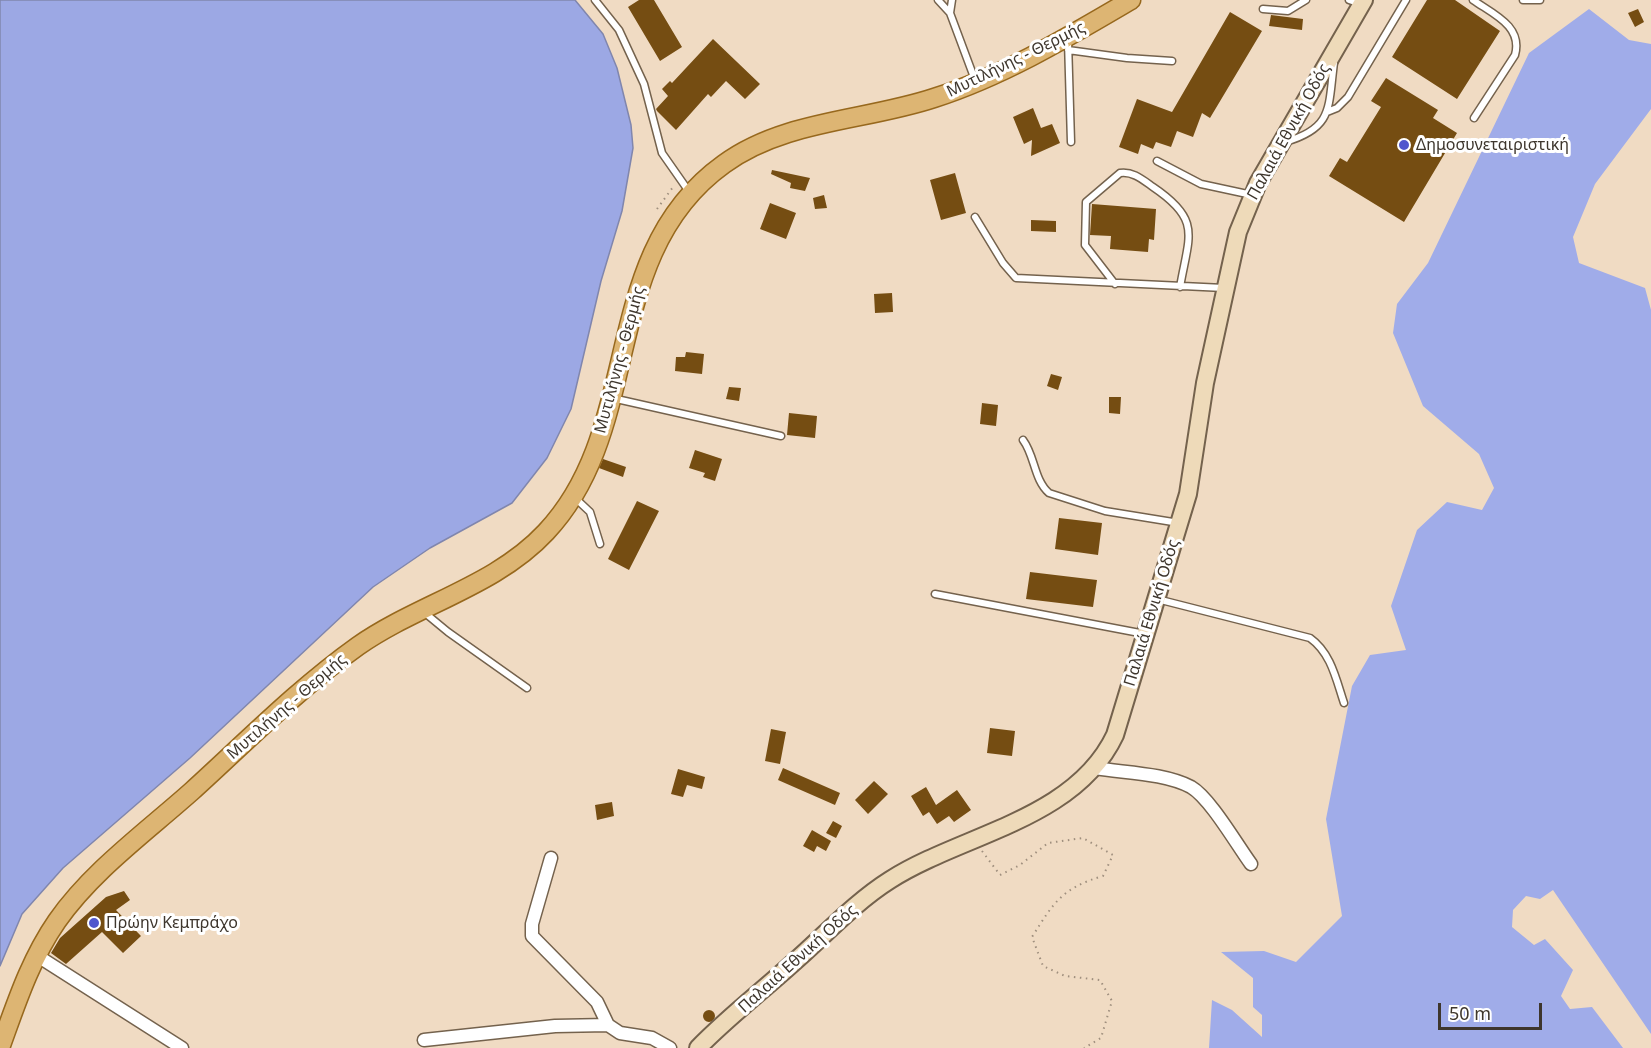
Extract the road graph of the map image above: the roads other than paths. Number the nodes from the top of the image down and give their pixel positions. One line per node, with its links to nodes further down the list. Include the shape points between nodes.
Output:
1 (595, 0): 22 (lane, via 619,30 644,84 662,153)
2 (938, 0): 12 (lane)
3 (952, 0): 12 (lane)
4 (1131, 0): 13 (main road, Μυτιλήνης - Θερμής)
5 (1306, 0): 11 (lane, via 1288,11)
6 (1406, 0): 17 (lane, via 1348,97)
7 (1473, 0): 18 (lane, via 1507,23 1517,47)
8 (1523, 0): 9 (lane)
9 (1540, 0)
10 (1358, 2): 14 (main road, Παλαιά Εθνική Οδός)
11 (1263, 9)
12 (950, 13): 16 (lane)
13 (1068, 44): 15 (lane, via 1117,57); 16 (main road, Μυτιλήνης - Θερμής); 19 (lane)
14 (1336, 48): 17 (lane); 20 (main road, Παλαιά Εθνική Οδός)
15 (1172, 61)
16 (975, 81): 22 (main road, Μυτιλήνης - Θερμής, via 934,98 781,135 722,165)
17 (1327, 112): 20 (lane, via 1312,132)
18 (1474, 118)
19 (1071, 142)
20 (1281, 143): 23 (main road, Παλαιά Εθνική Οδός)
21 (1157, 161): 23 (lane, via 1201,184)
22 (690, 193): 28 (main road, Μυτιλήνης - Θερμής, via 651,253 637,292)
23 (1252, 195): 27 (main road, Παλαιά Εθνική Οδός)
24 (975, 217): 25 (lane, via 1016,278)
25 (1115, 284): 26 (lane); 26 (lane, via 1085,244 1086,202 1125,172 1167,196 1188,219)
26 (1180, 287): 27 (lane)
27 (1224, 288): 32 (main road, Παλαιά Εθνική Οδός, via 1188,494)
28 (612, 398): 29 (lane); 31 (main road, Μυτιλήνης - Θερμής)
29 (781, 436)
30 (1023, 440): 32 (lane, via 1031,451 1042,487 1049,492 1105,511)
31 (573, 496): 33 (lane, via 590,512); 36 (main road, Μυτιλήνης - Θερμής, via 542,536 508,563)
32 (1179, 523): 35 (main road, Παλαιά Εθνική Οδός)
33 (600, 544)
34 (935, 594): 37 (lane)
35 (1156, 599): 37 (main road, Παλαιά Εθνική Οδός); 39 (lane, via 1310,638 1329,658)
36 (423, 610): 38 (lane); 43 (main road, Μυτιλήνης - Θερμής, via 359,645 98,874 58,919)
37 (1146, 634): 40 (main road, Παλαιά Εθνική Οδός, via 1116,735)
38 (527, 688)
39 (1344, 703)
40 (1095, 768): 42 (street, via 1192,788); 49 (main road, Παλαιά Εθνική Οδός, via 1048,804 890,880)
41 (551, 858): 44 (street, via 532,936 597,1002)
42 (1251, 864)
43 (36, 956): 46 (main road, Μυτιλήνης - Θερμής); 47 (street)
44 (608, 1025): 45 (street, via 555,1026); 48 (street, via 620,1033 652,1038)
45 (424, 1040)
46 (0, 1048)
47 (182, 1048)
48 (670, 1048)
49 (698, 1048)

